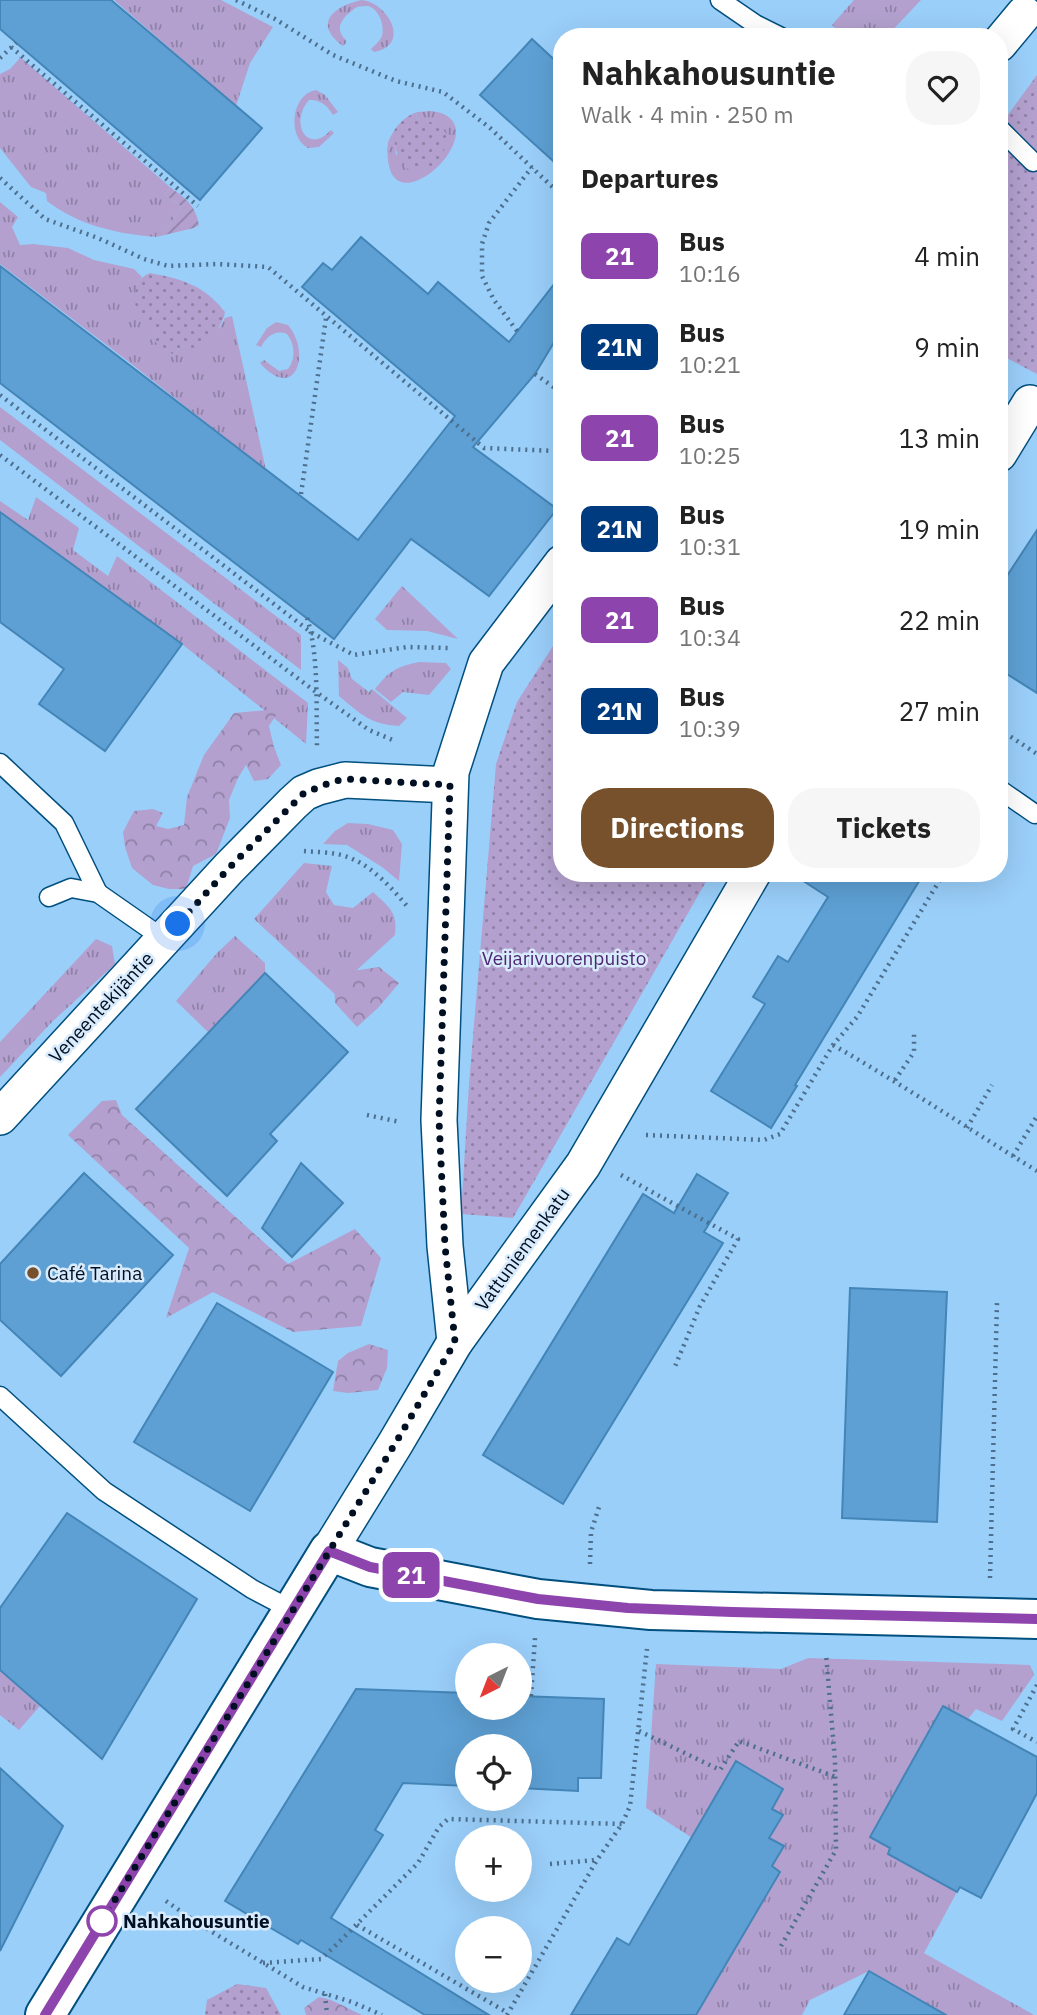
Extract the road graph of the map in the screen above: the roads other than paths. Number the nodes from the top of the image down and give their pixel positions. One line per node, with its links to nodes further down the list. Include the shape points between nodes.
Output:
1 (720, 0): 3 (lane)
2 (1024, 14): 4 (street)
3 (763, 28)
4 (1008, 33)
5 (1008, 137): 6 (lane)
6 (1033, 162)
7 (1030, 403): 8 (street)
8 (1008, 439)
9 (553, 575): 11 (street, via 486,663)
10 (0, 763): 15 (lane, via 64,823)
11 (451, 778): 17 (street, Veneentekijäntie, via 345,779 304,793); 19 (street, via 439,1120)
12 (1008, 795): 13 (lane)
13 (1035, 814)
14 (748, 882): 19 (street, Vattuniemenkatu, via 583,1166)
15 (98, 893): 16 (lane, via 71,888); 17 (lane)
16 (49, 897)
17 (164, 940): 18 (street, Veneentekijäntie)
18 (0, 1117)
19 (455, 1342): 21 (street, Vattuniemenkatu)
20 (0, 1396): 22 (lane, via 104,1491 252,1589)
21 (329, 1551): 22 (street, Vattuniemenkatu); 23 (street, via 370,1567 538,1599 651,1610)
22 (292, 1610): 24 (street, Vattuniemenkatu)
23 (1037, 1619)
24 (45, 2015)

